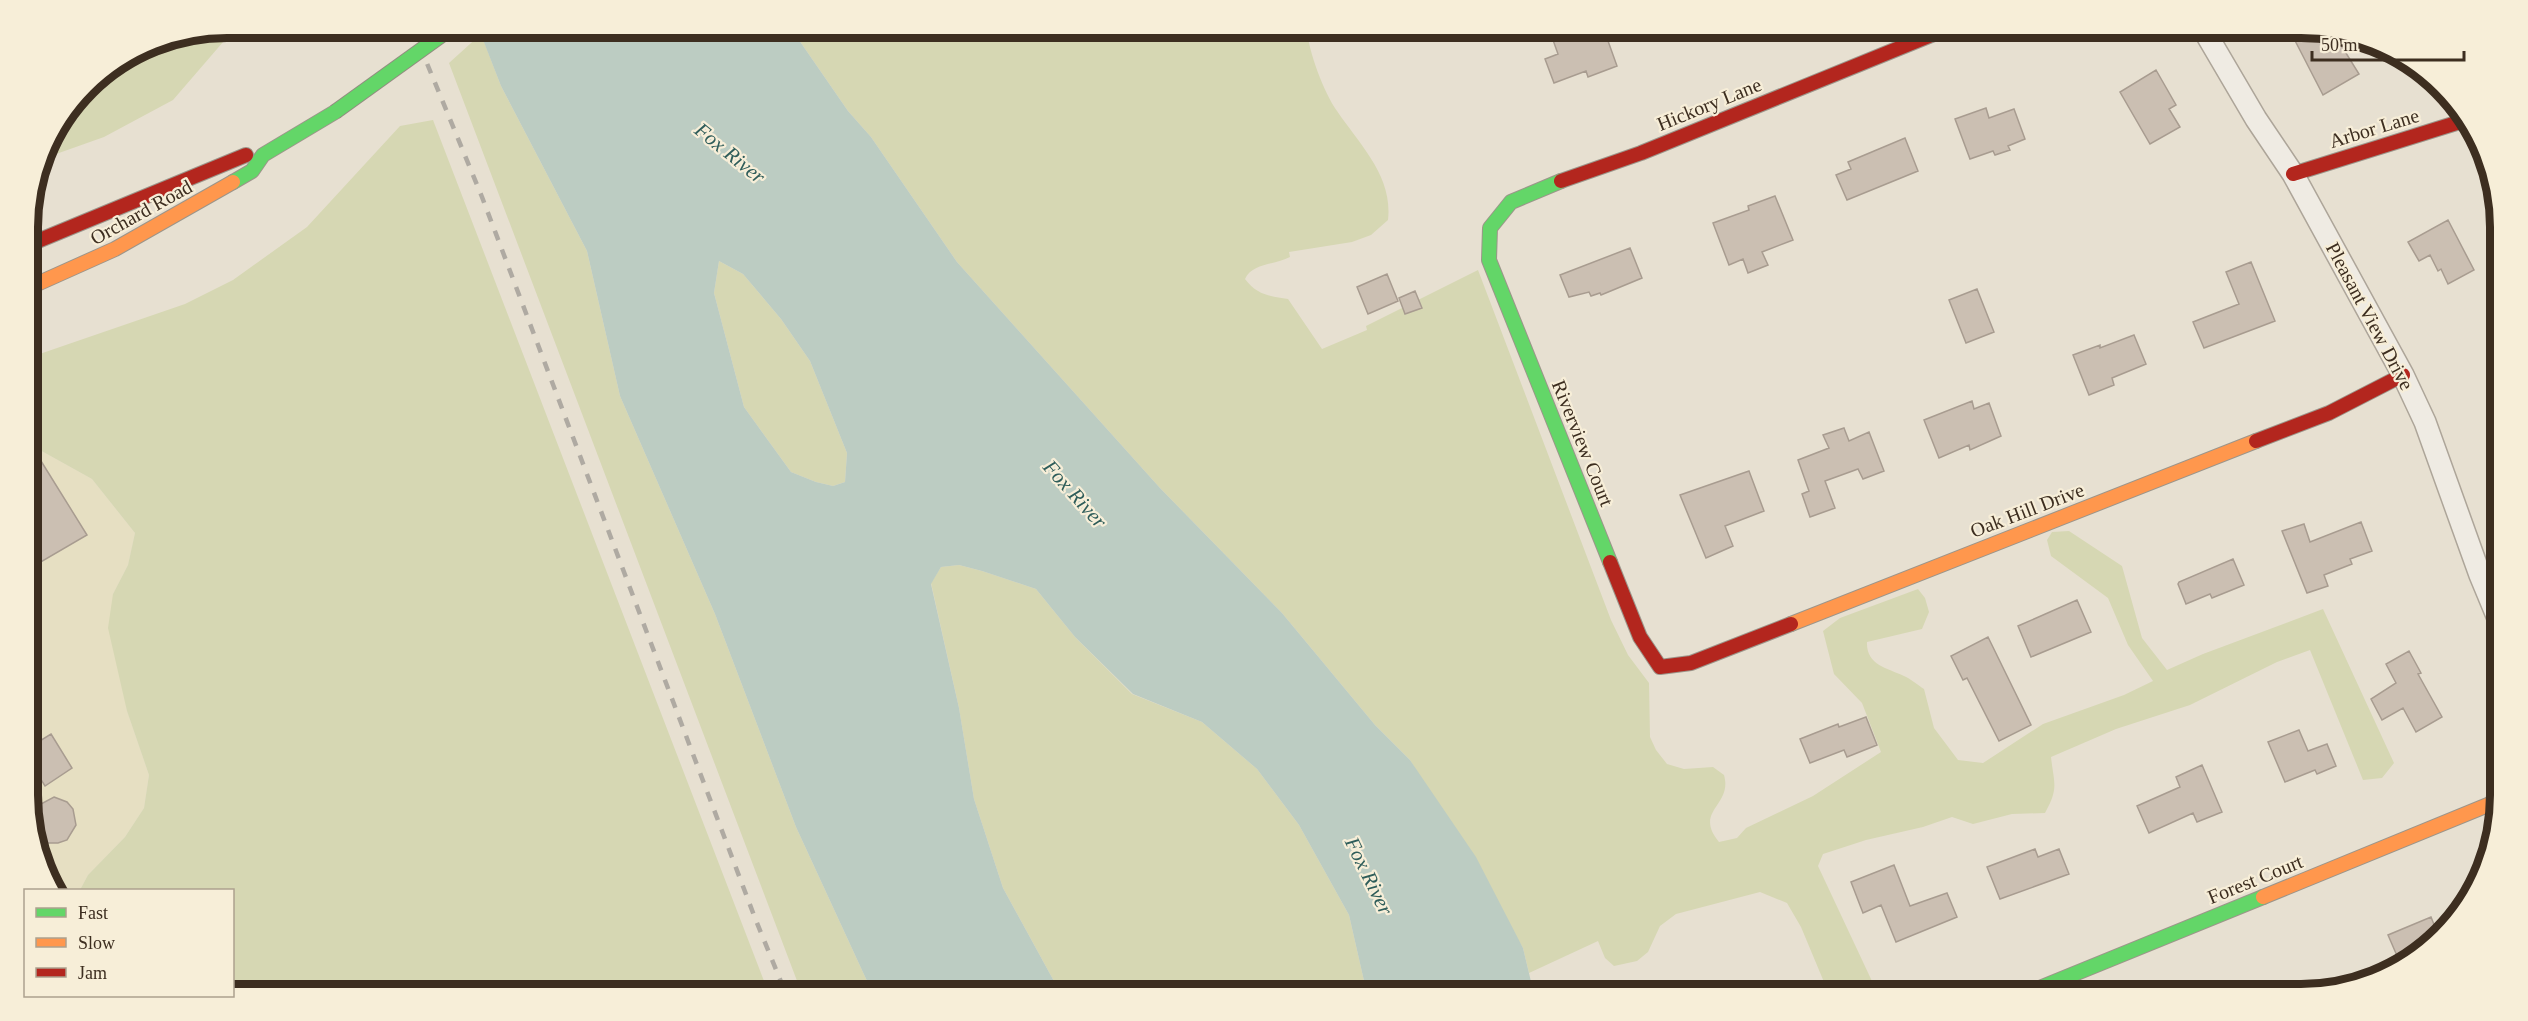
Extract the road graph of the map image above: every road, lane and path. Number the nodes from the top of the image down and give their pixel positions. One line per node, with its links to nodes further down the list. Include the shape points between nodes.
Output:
1 (438, 38): 5 (street, Orchard Road, bridge, via 335,112)
2 (1925, 38): 7 (street, Hickory Lane, via 1641,153 1537,190 1511,202)
3 (2208, 38): 6 (street, Pleasant View Drive)
4 (2459, 122): 6 (street, Arbor Lane)
5 (263, 155): 8 (street, Orchard Road, via 242,155); 9 (street, Orchard Road, via 252,171 149,232)
6 (2293, 174): 10 (street, Pleasant View Drive)
7 (1490, 228): 12 (street, Riverview Court, via 1489,260 1640,637)
8 (38, 241)
9 (38, 284)
10 (2403, 375): 11 (street, Pleasant View Drive, via 2425,422); 12 (street, Oak Hill Drive, via 2329,413 1691,663)
11 (2490, 599)
12 (1660, 667)
13 (2490, 804): 14 (street, Forest Court)
14 (2052, 983)

